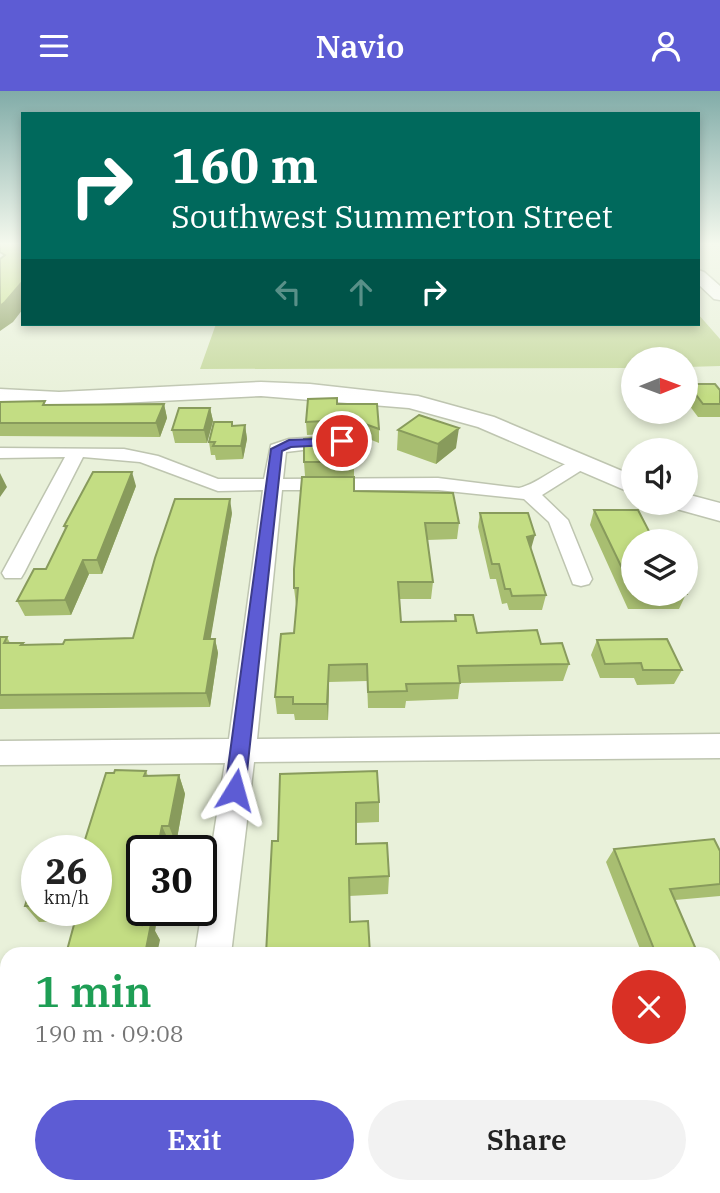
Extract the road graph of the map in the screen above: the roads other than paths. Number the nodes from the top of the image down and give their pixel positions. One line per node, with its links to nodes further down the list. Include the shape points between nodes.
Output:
1 (0, 396): 5 (main road, via 59,399 261,389 410,401 479,419)
2 (342, 441): 7 (street, via 281,446)
3 (77, 452): 4 (street); 7 (street, via 141,457 218,485); 11 (street)
4 (0, 453)
5 (579, 464): 6 (main road); 8 (street)
6 (621, 481)
7 (272, 485): 8 (street, via 445,484); 14 (street)
8 (529, 493): 12 (street, via 558,520)
9 (698, 506): 10 (main road)
10 (720, 512)
11 (13, 573)
12 (581, 579)
13 (720, 746): 14 (street)
14 (240, 750): 15 (street); 16 (street)
15 (0, 753)
16 (214, 947)

